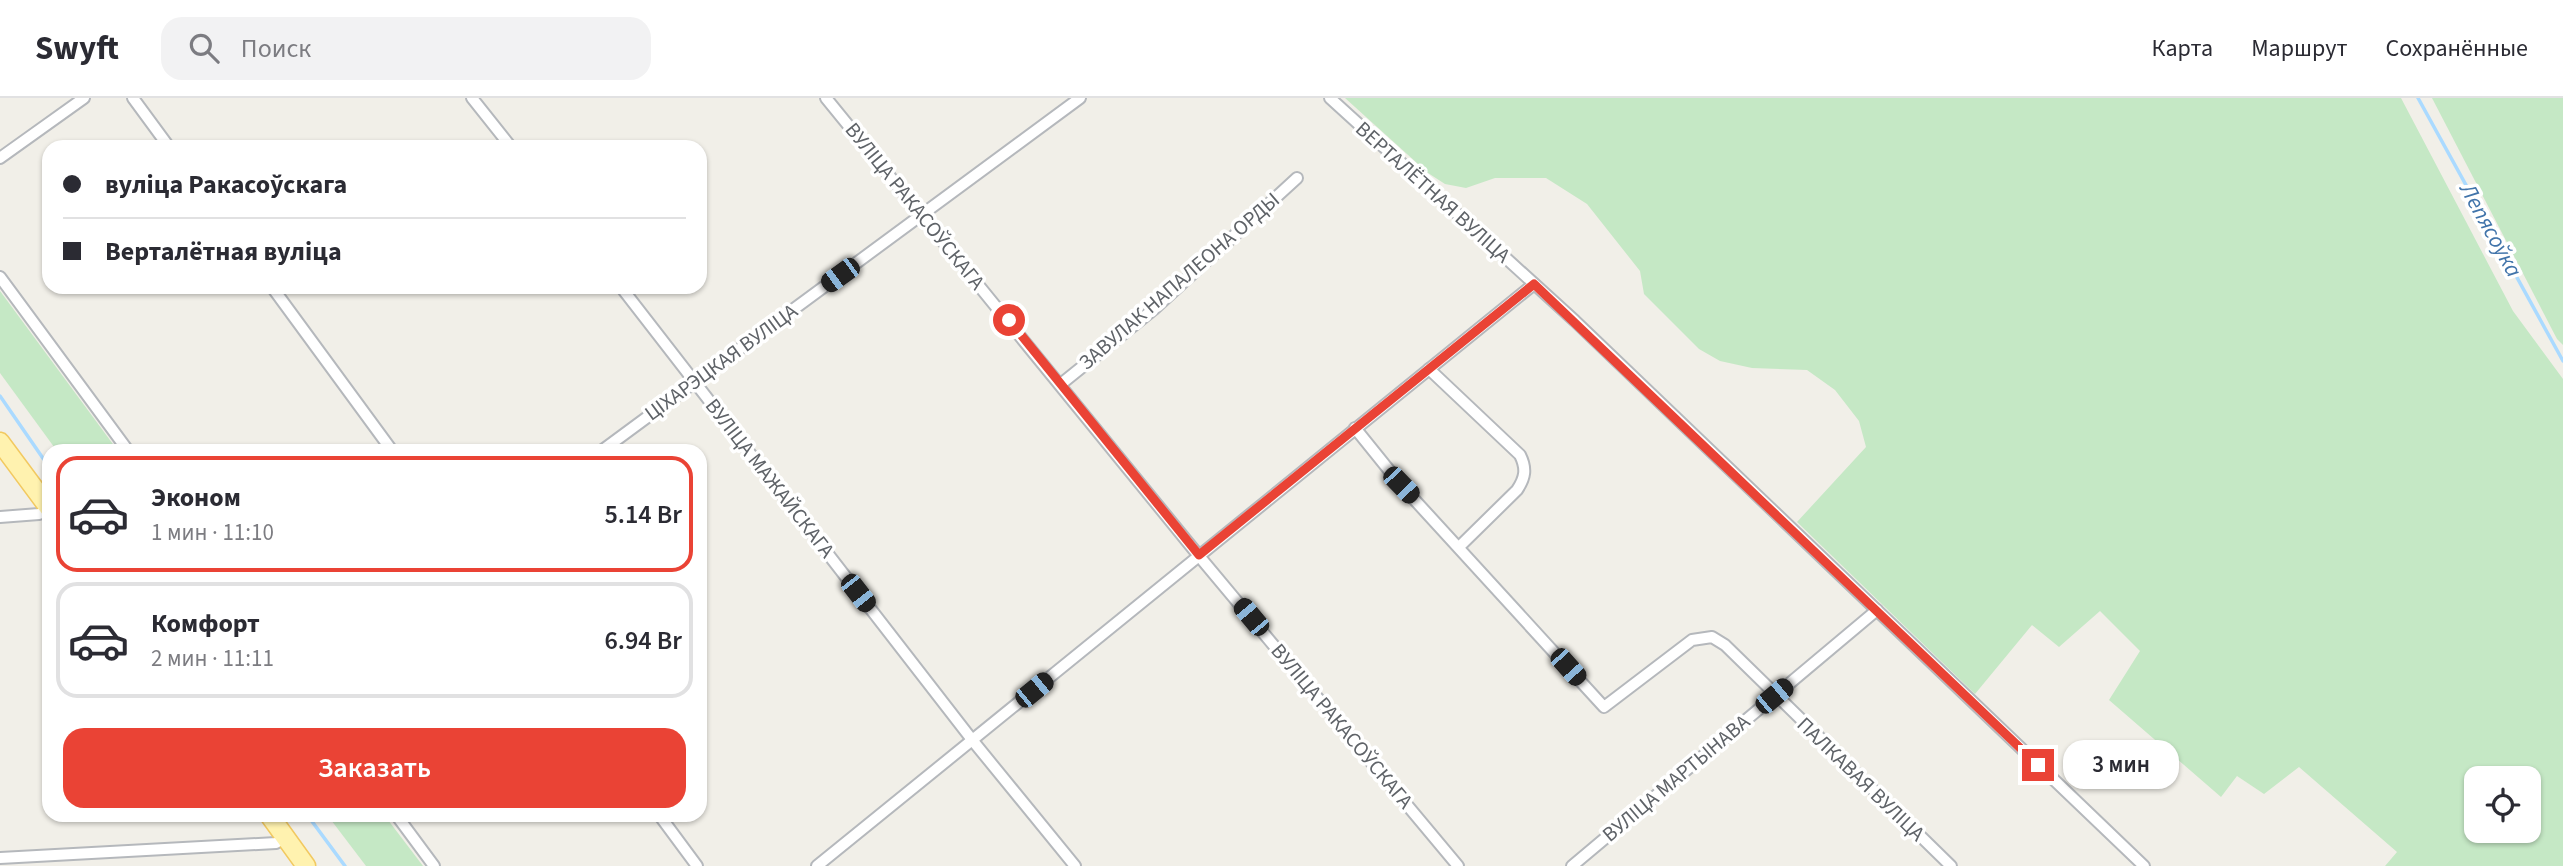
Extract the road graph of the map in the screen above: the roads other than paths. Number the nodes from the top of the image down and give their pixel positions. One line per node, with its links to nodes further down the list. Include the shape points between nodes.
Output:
1 (83, 98): 9 (street)
2 (133, 98): 7 (street)
3 (472, 98): 8 (street)
4 (826, 98): 11 (street, ВУЛІЦА РАКАСОЎСКАГА)
5 (1080, 98): 11 (street, ЦІХАРЭЦКАЯ ВУЛІЦА)
6 (1330, 98): 13 (street, ВЕРТАЛЁТНАЯ ВУЛІЦА)
7 (164, 140)
8 (505, 140)
9 (0, 158)
10 (1297, 178): 18 (street, ЗАВУЛАК НАПАЛЕОНА ОРДЫ, via 1154,309)
11 (922, 214): 17 (street, ЦІХАРЭЦКАЯ ВУЛІЦА); 18 (street, ВУЛІЦА РАКАСОЎСКАГА)
12 (0, 277): 21 (street)
13 (1534, 284): 16 (street); 29 (street, ВЕРТАЛЁТНАЯ ВУЛІЦА)
14 (277, 294): 22 (street)
15 (627, 294): 17 (street, ВУЛІЦА МАЖАЙСКАГА)
16 (1429, 369): 19 (street); 27 (street, via 1520,456 1525,470 1517,490)
17 (695, 381): 23 (street, ЦІХАРЭЦКАЯ ВУЛІЦА); 31 (street, ВУЛІЦА МАЖАЙСКАГА)
18 (1061, 384): 28 (street, ВУЛІЦА РАКАСОЎСКАГА)
19 (1355, 428): 27 (street, ПАЛКАВАЯ ВУЛІЦА, via 1401,485); 28 (street)
20 (0, 442): 24 (main road)
21 (123, 444)
22 (387, 444)
23 (611, 444)
24 (42, 499)
25 (42, 512): 26 (street)
26 (0, 517)
27 (1460, 546): 30 (street, ПАЛКАВАЯ ВУЛІЦА, via 1604,708 1703,636 1725,645)
28 (1199, 555): 31 (street); 45 (street, ВУЛІЦА РАКАСОЎСКАГА)
29 (1877, 610): 30 (street, ВУЛІЦА МАРТЫНАВА); 38 (street, ВЕРТАЛЁТНАЯ ВУЛІЦА)
30 (1774, 696): 46 (street, ВУЛІЦА МАРТЫНАВА); 47 (street, ПАЛКАВАЯ ВУЛІЦА)
31 (972, 741): 43 (street); 44 (street, ВУЛІЦА МАЖАЙСКАГА)
32 (275, 822): 35 (main road)
33 (401, 822): 41 (street)
34 (664, 822): 42 (street)
35 (286, 837): 36 (street, via 276,843); 40 (main road)
36 (92, 852): 37 (street); 39 (street)
37 (0, 858)
38 (2136, 864)
39 (93, 866)
40 (306, 866)
41 (434, 866)
42 (697, 866)
43 (817, 866)
44 (1075, 866)
45 (1458, 866)
46 (1572, 866)
47 (1951, 866)

